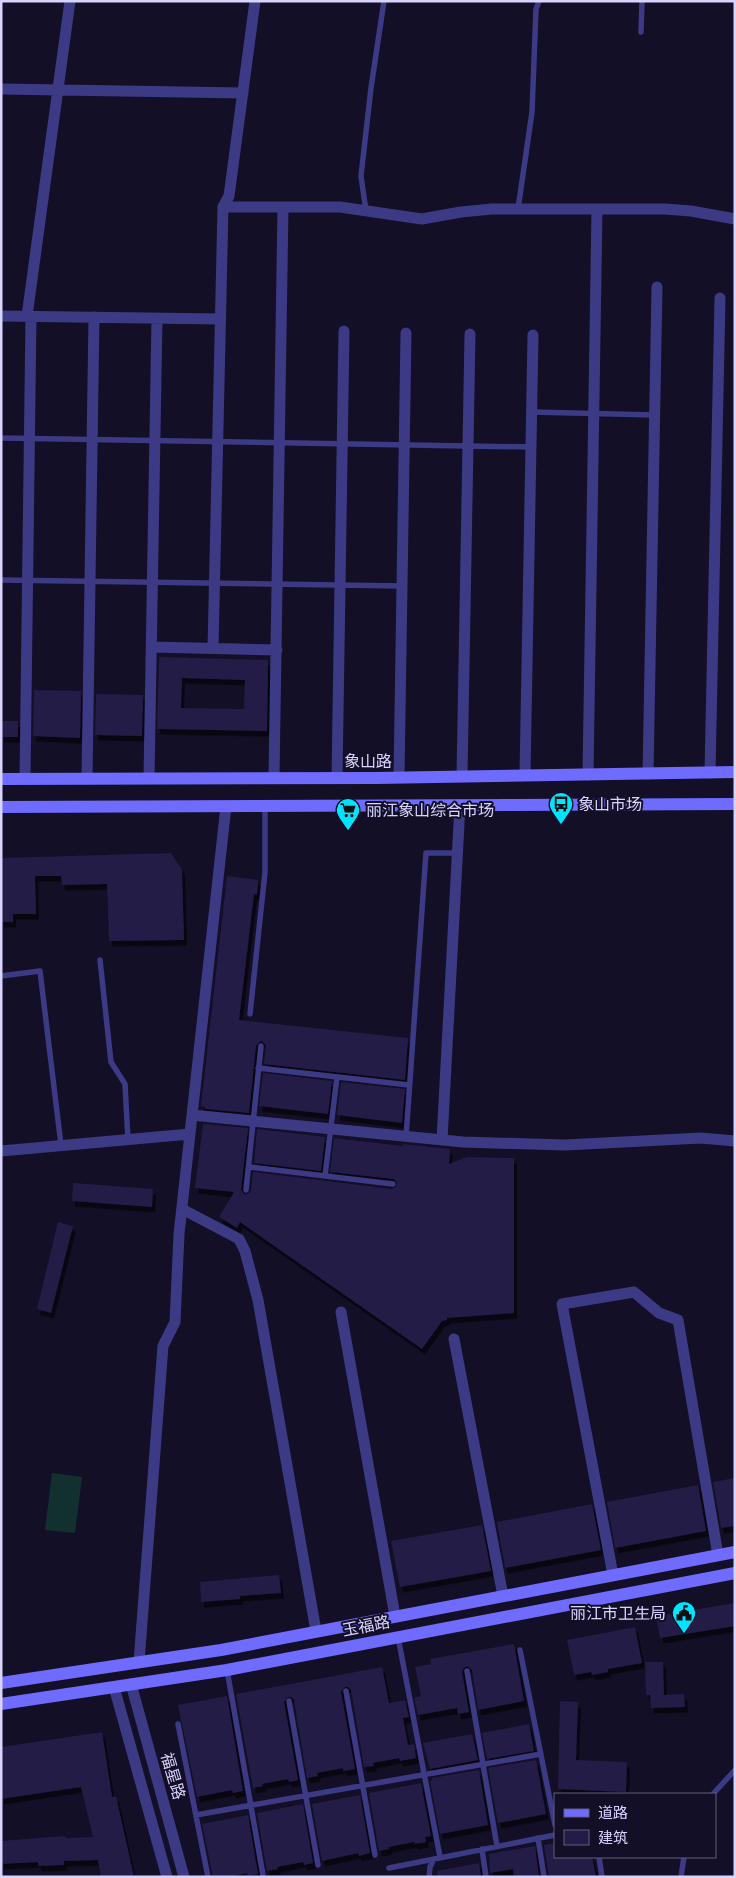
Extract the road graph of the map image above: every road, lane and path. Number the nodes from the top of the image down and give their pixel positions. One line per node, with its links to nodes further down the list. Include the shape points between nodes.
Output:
1 (70, 1): 8 (street)
2 (255, 1): 9 (street)
3 (384, 1): 14 (lane, via 361,176)
4 (539, 1): 12 (lane, via 532,112)
5 (642, 1): 6 (lane)
6 (641, 32)
7 (1, 89): 8 (street)
8 (58, 90): 9 (street); 19 (street)
9 (243, 93): 10 (street, via 229,196)
10 (223, 207): 11 (street); 22 (street)
11 (283, 207): 14 (street, via 340,207); 35 (street)
12 (518, 209): 13 (street); 14 (street, via 476,210 422,219)
13 (597, 209): 15 (street, via 664,209); 28 (street)
14 (366, 211)
15 (735, 219)
16 (658, 287): 29 (street)
17 (720, 298): 52 (street)
18 (1, 316): 19 (street)
19 (29, 316): 20 (street); 31 (street)
20 (94, 317): 21 (street); 32 (street)
21 (157, 318): 22 (street); 33 (street)
22 (220, 319): 34 (street)
23 (344, 331): 36 (street)
24 (406, 333): 37 (street)
25 (470, 334): 38 (street)
26 (533, 335): 27 (street)
27 (532, 412): 28 (lane); 39 (street)
28 (594, 414): 29 (lane); 55 (street)
29 (655, 415): 53 (street)
30 (1, 438): 31 (lane)
31 (30, 439): 32 (lane); 41 (street)
32 (92, 440): 33 (lane); 42 (street)
33 (155, 441): 34 (lane); 43 (street)
34 (218, 442): 35 (lane); 44 (street)
35 (280, 443): 36 (lane); 45 (street)
36 (342, 444): 37 (lane); 46 (street)
37 (404, 445): 38 (lane); 47 (street)
38 (468, 446): 39 (lane); 56 (street)
39 (531, 447): 54 (street)
40 (1, 580): 41 (lane)
41 (28, 580): 42 (lane); 62 (street)
42 (90, 581): 43 (lane); 63 (street)
43 (153, 582): 44 (lane); 48 (street)
44 (214, 583): 45 (lane); 49 (street)
45 (278, 584): 46 (lane); 50 (street)
46 (340, 585): 47 (lane); 60 (street)
47 (402, 586): 57 (street)
48 (152, 647): 49 (street); 58 (street)
49 (213, 648): 50 (street)
50 (276, 650): 59 (street)
51 (735, 772): 52 (street, 象山路)
52 (710, 773): 53 (street, 象山路)
53 (648, 774): 55 (street, 象山路)
54 (526, 775): 55 (street, 象山路); 56 (street, 象山路)
55 (588, 775)
56 (462, 776): 57 (street, 象山路)
57 (399, 777): 60 (street, 象山路)
58 (149, 778): 59 (street, 象山路); 63 (street, 象山路)
59 (274, 778): 60 (street, 象山路)
60 (337, 778)
61 (1, 779): 62 (street, 象山路)
62 (25, 779): 63 (street, 象山路)
63 (87, 779)
64 (735, 804): 65 (street)
65 (460, 805): 67 (street); 69 (street)
66 (226, 806): 67 (street); 68 (street); 77 (street)
67 (265, 806): 72 (lane, via 265,872)
68 (1, 807)
69 (458, 853): 76 (lane, via 426,853); 83 (street)
70 (100, 960): 82 (lane, via 111,1062 125,1084)
71 (1, 976): 85 (lane, via 40,971)
72 (250, 1014)
73 (261, 1046): 74 (lane)
74 (258, 1068): 75 (lane); 78 (lane)
75 (337, 1077): 76 (lane); 79 (lane)
76 (409, 1085): 81 (lane)
77 (192, 1115): 78 (street); 80 (street)
78 (253, 1121): 79 (street); 87 (lane)
79 (331, 1129): 81 (street); 88 (lane)
80 (190, 1134): 82 (street); 91 (street)
81 (406, 1136): 83 (street)
82 (128, 1140): 85 (street)
83 (442, 1140): 84 (street, via 565,1145 701,1138)
84 (735, 1140)
85 (61, 1145): 86 (street)
86 (1, 1151)
87 (249, 1167): 88 (lane); 90 (lane)
88 (325, 1176): 89 (lane)
89 (393, 1184)
90 (246, 1190)
91 (182, 1209): 100 (street, via 239,1239 245,1251 258,1300); 103 (street, via 175,1322 163,1346)
92 (341, 1312): 99 (street)
93 (454, 1339): 98 (street)
94 (735, 1552): 95 (street, 玉福路)
95 (718, 1555): 97 (street, 玉福路); 97 (street, via 678,1320 659,1314 634,1292 562,1304)
96 (735, 1573): 101 (street, 玉福路)
97 (612, 1575): 98 (street, 玉福路)
98 (503, 1596): 99 (street, 玉福路)
99 (395, 1616): 100 (street, 玉福路)
100 (316, 1631): 103 (street, 玉福路)
101 (398, 1636): 104 (street, 玉福路); 116 (lane)
102 (520, 1650): 113 (lane)
103 (139, 1662): 106 (street, 玉福路)
104 (227, 1670): 107 (street, 玉福路); 120 (lane)
105 (467, 1671): 114 (lane)
106 (1, 1683)
107 (131, 1684): 108 (street, 玉福路); 135 (street, 福星路)
108 (114, 1687): 111 (street, 玉福路); 134 (street, 福星路)
109 (346, 1692): 117 (lane)
110 (289, 1701): 119 (lane)
111 (1, 1704)
112 (178, 1724): 121 (lane)
113 (540, 1754): 114 (lane); 122 (lane)
114 (483, 1764): 116 (lane); 125 (lane)
115 (735, 1770): 118 (lane)
116 (425, 1774): 117 (lane); 128 (lane)
117 (363, 1786): 119 (lane); 127 (lane)
118 (714, 1793)
119 (306, 1796): 120 (lane); 131 (lane)
120 (251, 1806): 121 (lane); 133 (lane)
121 (196, 1815): 136 (lane)
122 (554, 1820)
123 (554, 1835): 124 (lane)
124 (538, 1838): 125 (lane); 139 (lane)
125 (498, 1846): 126 (lane)
126 (482, 1850): 128 (lane); 138 (lane)
127 (375, 1855)
128 (437, 1858): 132 (lane); 137 (lane, via 430,1867)
129 (599, 1858): 140 (lane)
130 (684, 1858): 141 (lane)
131 (318, 1865)
132 (389, 1868)
133 (263, 1875)
134 (167, 1877)
135 (184, 1877)
136 (208, 1877)
137 (429, 1877)
138 (486, 1877)
139 (544, 1877)
140 (602, 1877)
141 (681, 1877)

